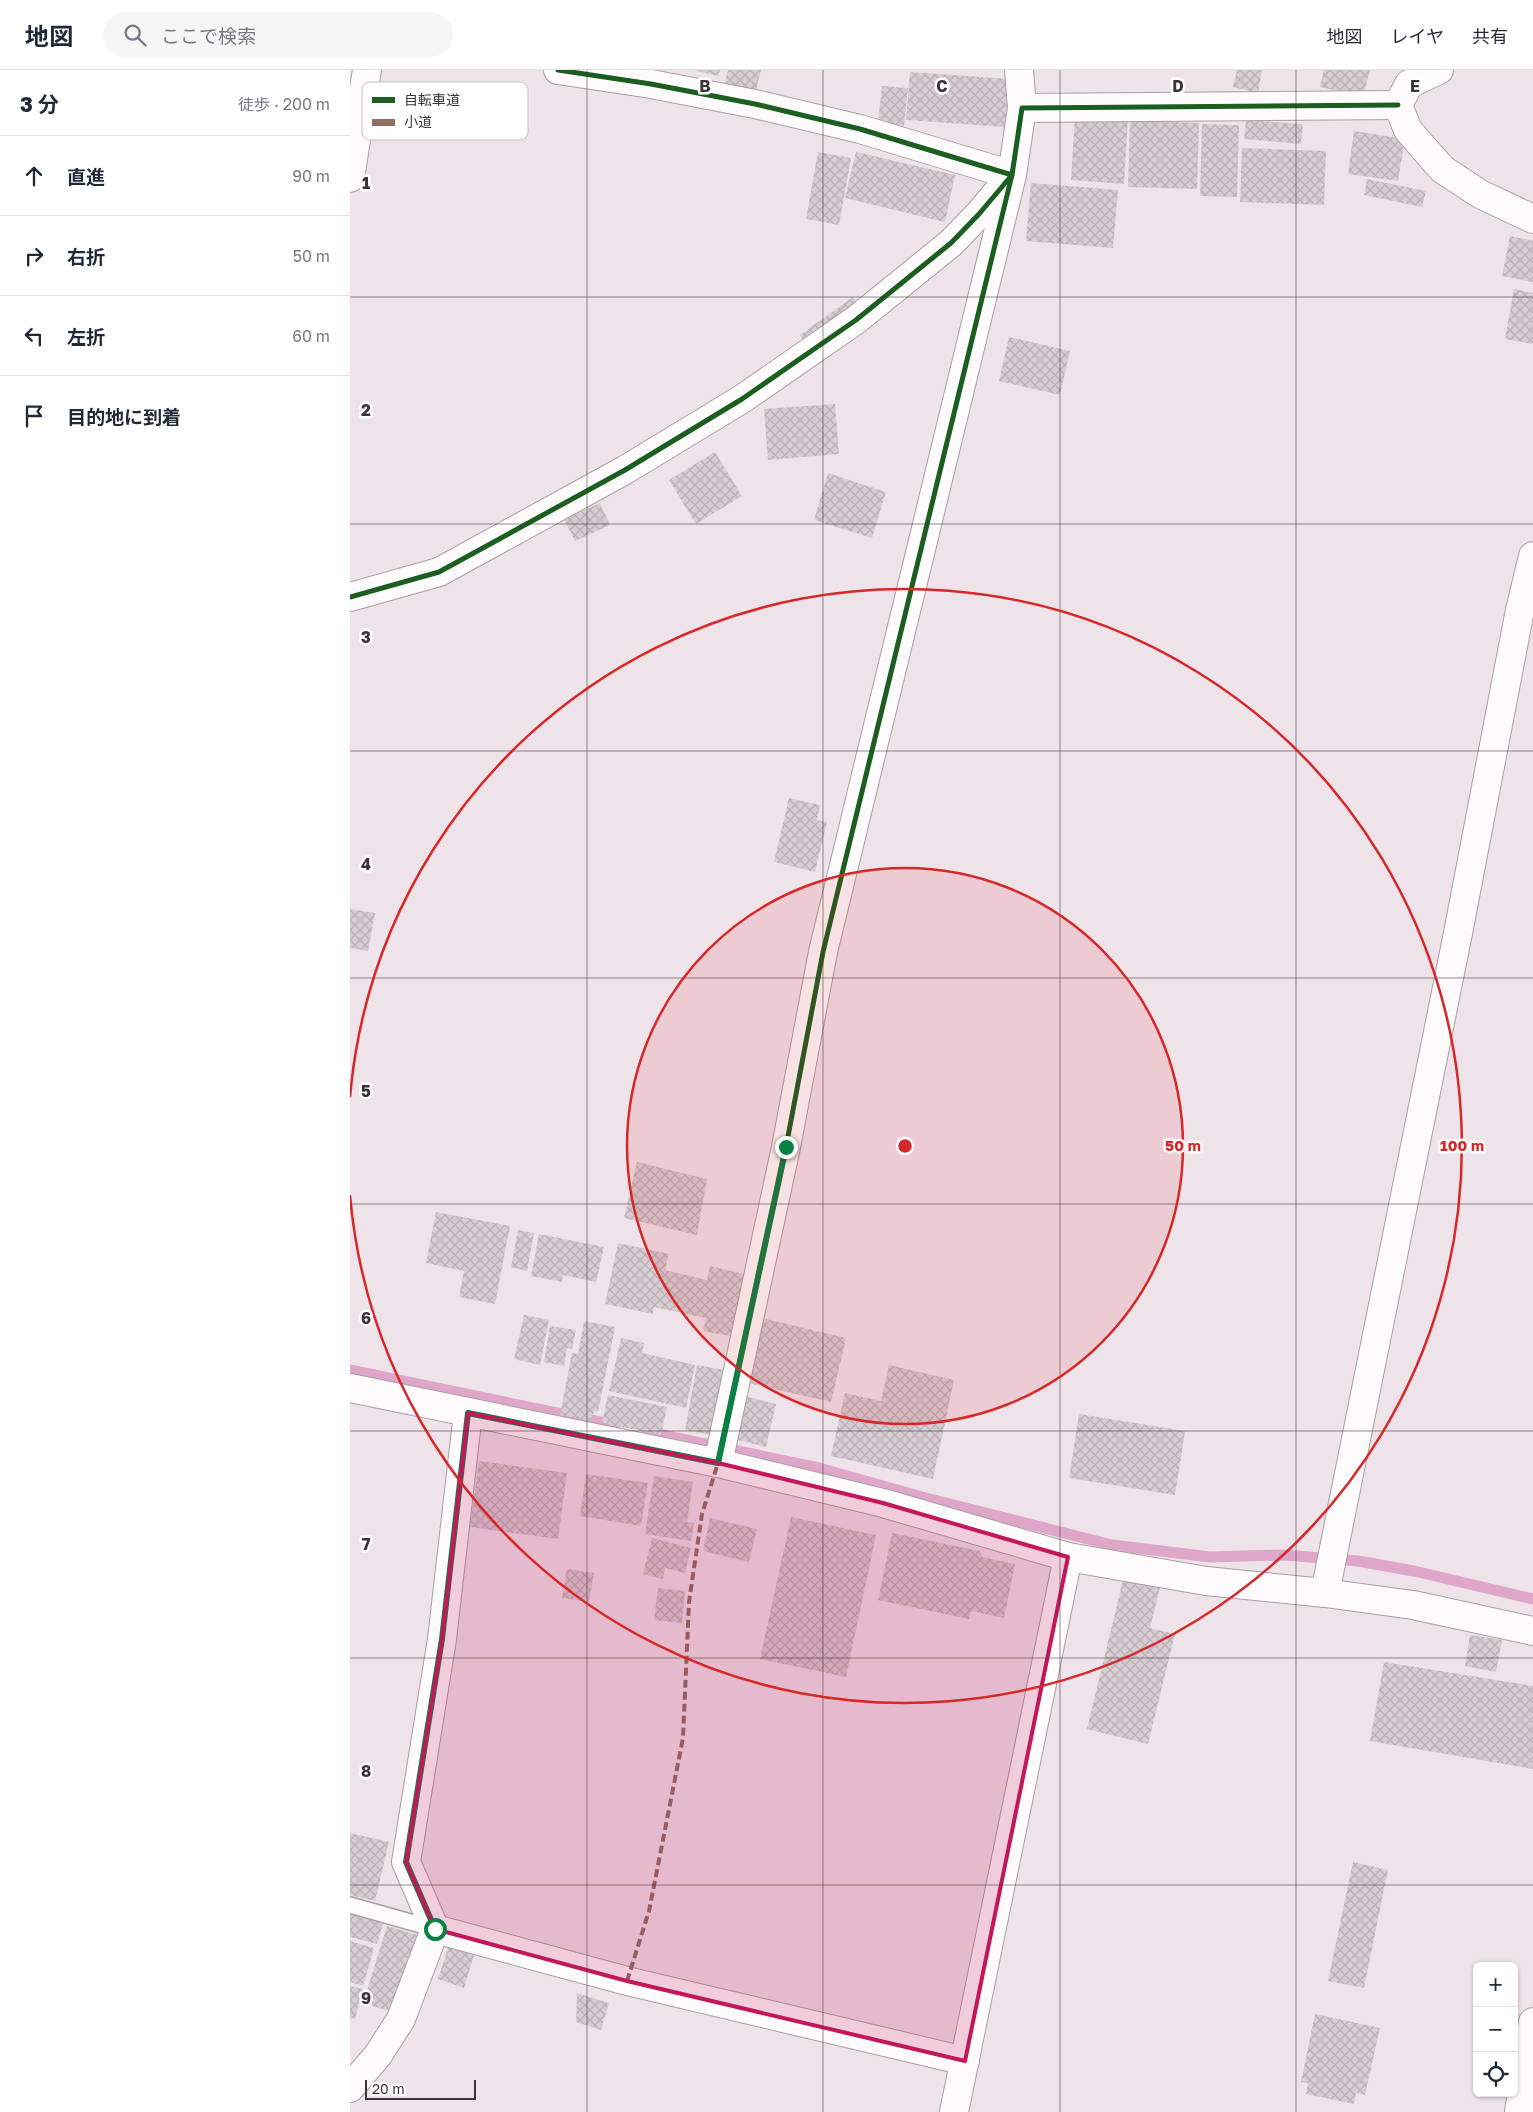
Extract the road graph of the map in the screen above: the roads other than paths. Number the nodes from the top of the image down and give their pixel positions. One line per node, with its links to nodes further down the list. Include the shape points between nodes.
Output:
1 (558, 70): 7 (street, via 755,104 860,129)
2 (1019, 70): 6 (street)
3 (1436, 70): 5 (street, via 1409,84)
4 (362, 102): 8 (street)
5 (1398, 105): 6 (street); 9 (street, via 1408,130 1442,169 1480,194)
6 (1022, 108): 7 (street)
7 (1012, 174): 11 (street, via 951,244 856,320 742,399 625,470 439,572); 14 (street, via 822,952 786,1147)
8 (350, 178)
9 (1533, 219)
10 (1533, 556): 16 (street)
11 (350, 597)
12 (350, 1388): 13 (street)
13 (468, 1413): 14 (street); 19 (street, via 442,1639 406,1862)
14 (718, 1463): 15 (street, via 883,1503)
15 (1068, 1557): 16 (street, via 1206,1581); 21 (street)
16 (1326, 1593): 17 (street, via 1413,1605)
17 (1533, 1630)
18 (350, 1905): 19 (lane)
19 (435, 1929): 21 (street, via 627,1981); 22 (street, via 401,2019 378,2055)
20 (1533, 2022): 24 (street)
21 (965, 2061): 23 (street)
22 (350, 2088)
23 (954, 2112)
24 (1519, 2112)

